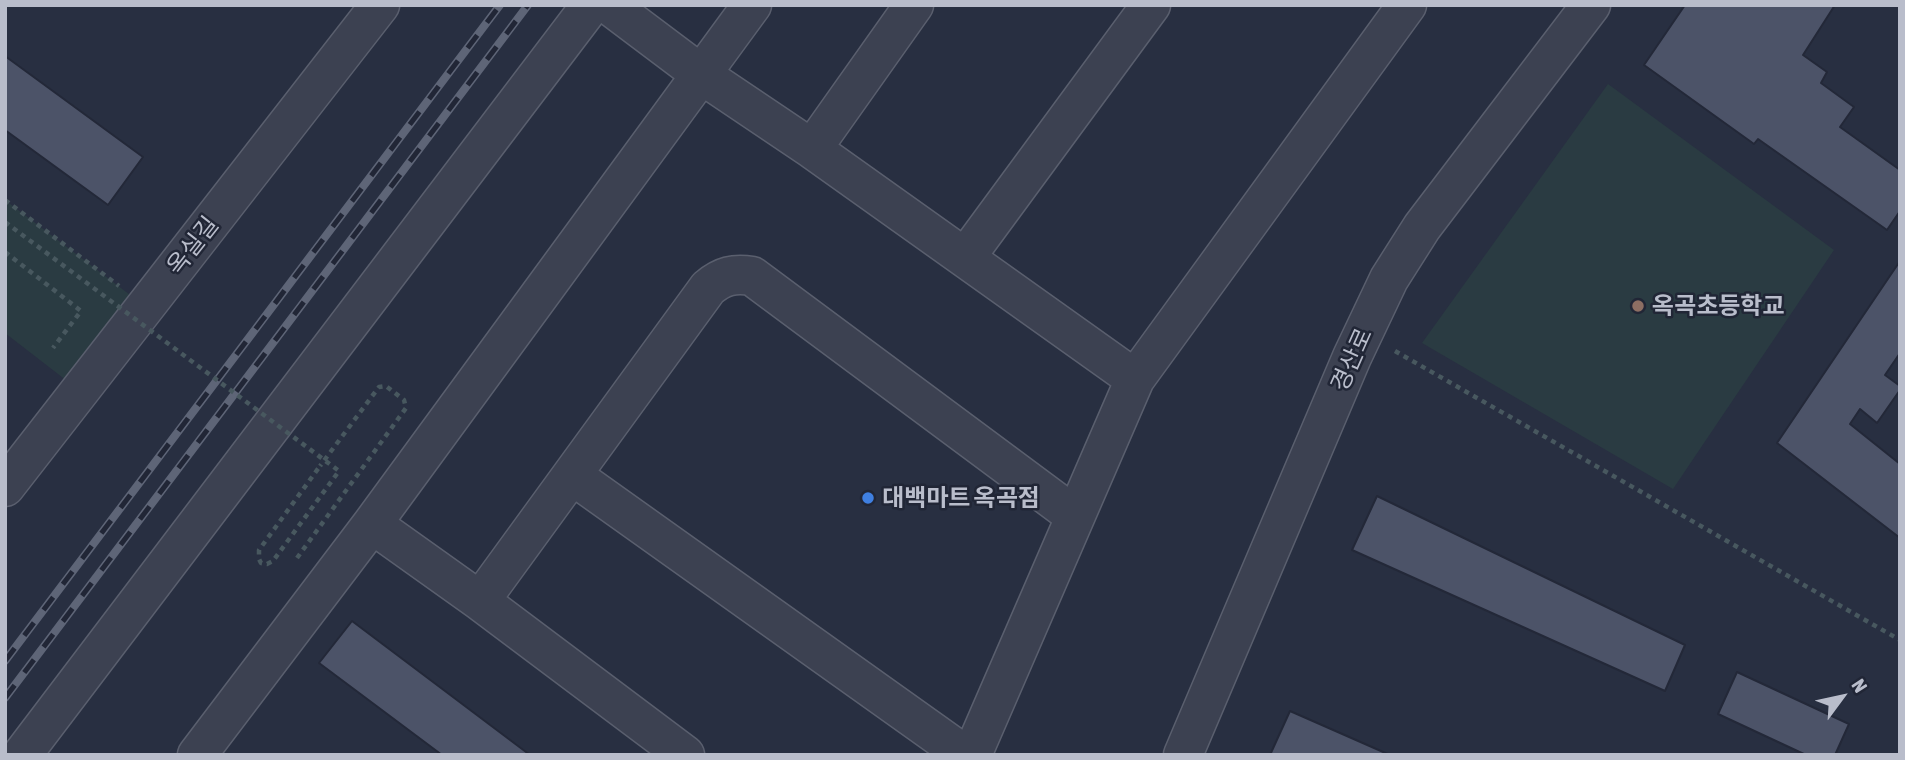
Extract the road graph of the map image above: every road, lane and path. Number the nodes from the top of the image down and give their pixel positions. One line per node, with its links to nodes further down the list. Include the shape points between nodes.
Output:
1 (380, 5): 15 (street, 옥실길)
2 (591, 5): 26 (street)
3 (609, 5): 9 (street)
4 (752, 5): 9 (street)
5 (914, 5): 10 (street)
6 (1151, 5): 14 (street)
7 (1406, 5): 18 (street)
8 (1591, 5): 16 (street, 경산로, via 1422,227 1389,279)
9 (702, 75): 10 (street); 22 (street)
10 (812, 149): 14 (street)
11 (5, 200): 15 (path)
12 (5, 222): 23 (path, bridge, via 217,381 317,455 328,463 339,471 273,561 261,563 259,550 320,466 324,460 328,455 335,445 379,387 386,386 404,400 406,408)
13 (5, 252): 17 (path, via 80,311)
14 (965, 258): 18 (street)
15 (146, 307): 20 (street, 옥실길)
16 (1364, 333): 25 (path); 31 (street, 경산로)
17 (54, 348)
18 (1135, 379): 21 (street)
19 (572, 475): 21 (street, via 708,288 718,279 736,274 752,276); 24 (street); 29 (street)
20 (5, 487)
21 (1075, 516): 30 (street)
22 (372, 524): 24 (street); 27 (street)
23 (295, 561)
24 (480, 601): 28 (street)
25 (1900, 640)
26 (22, 755)
27 (197, 755)
28 (685, 755)
29 (965, 755)
30 (972, 755)
31 (1183, 755)

